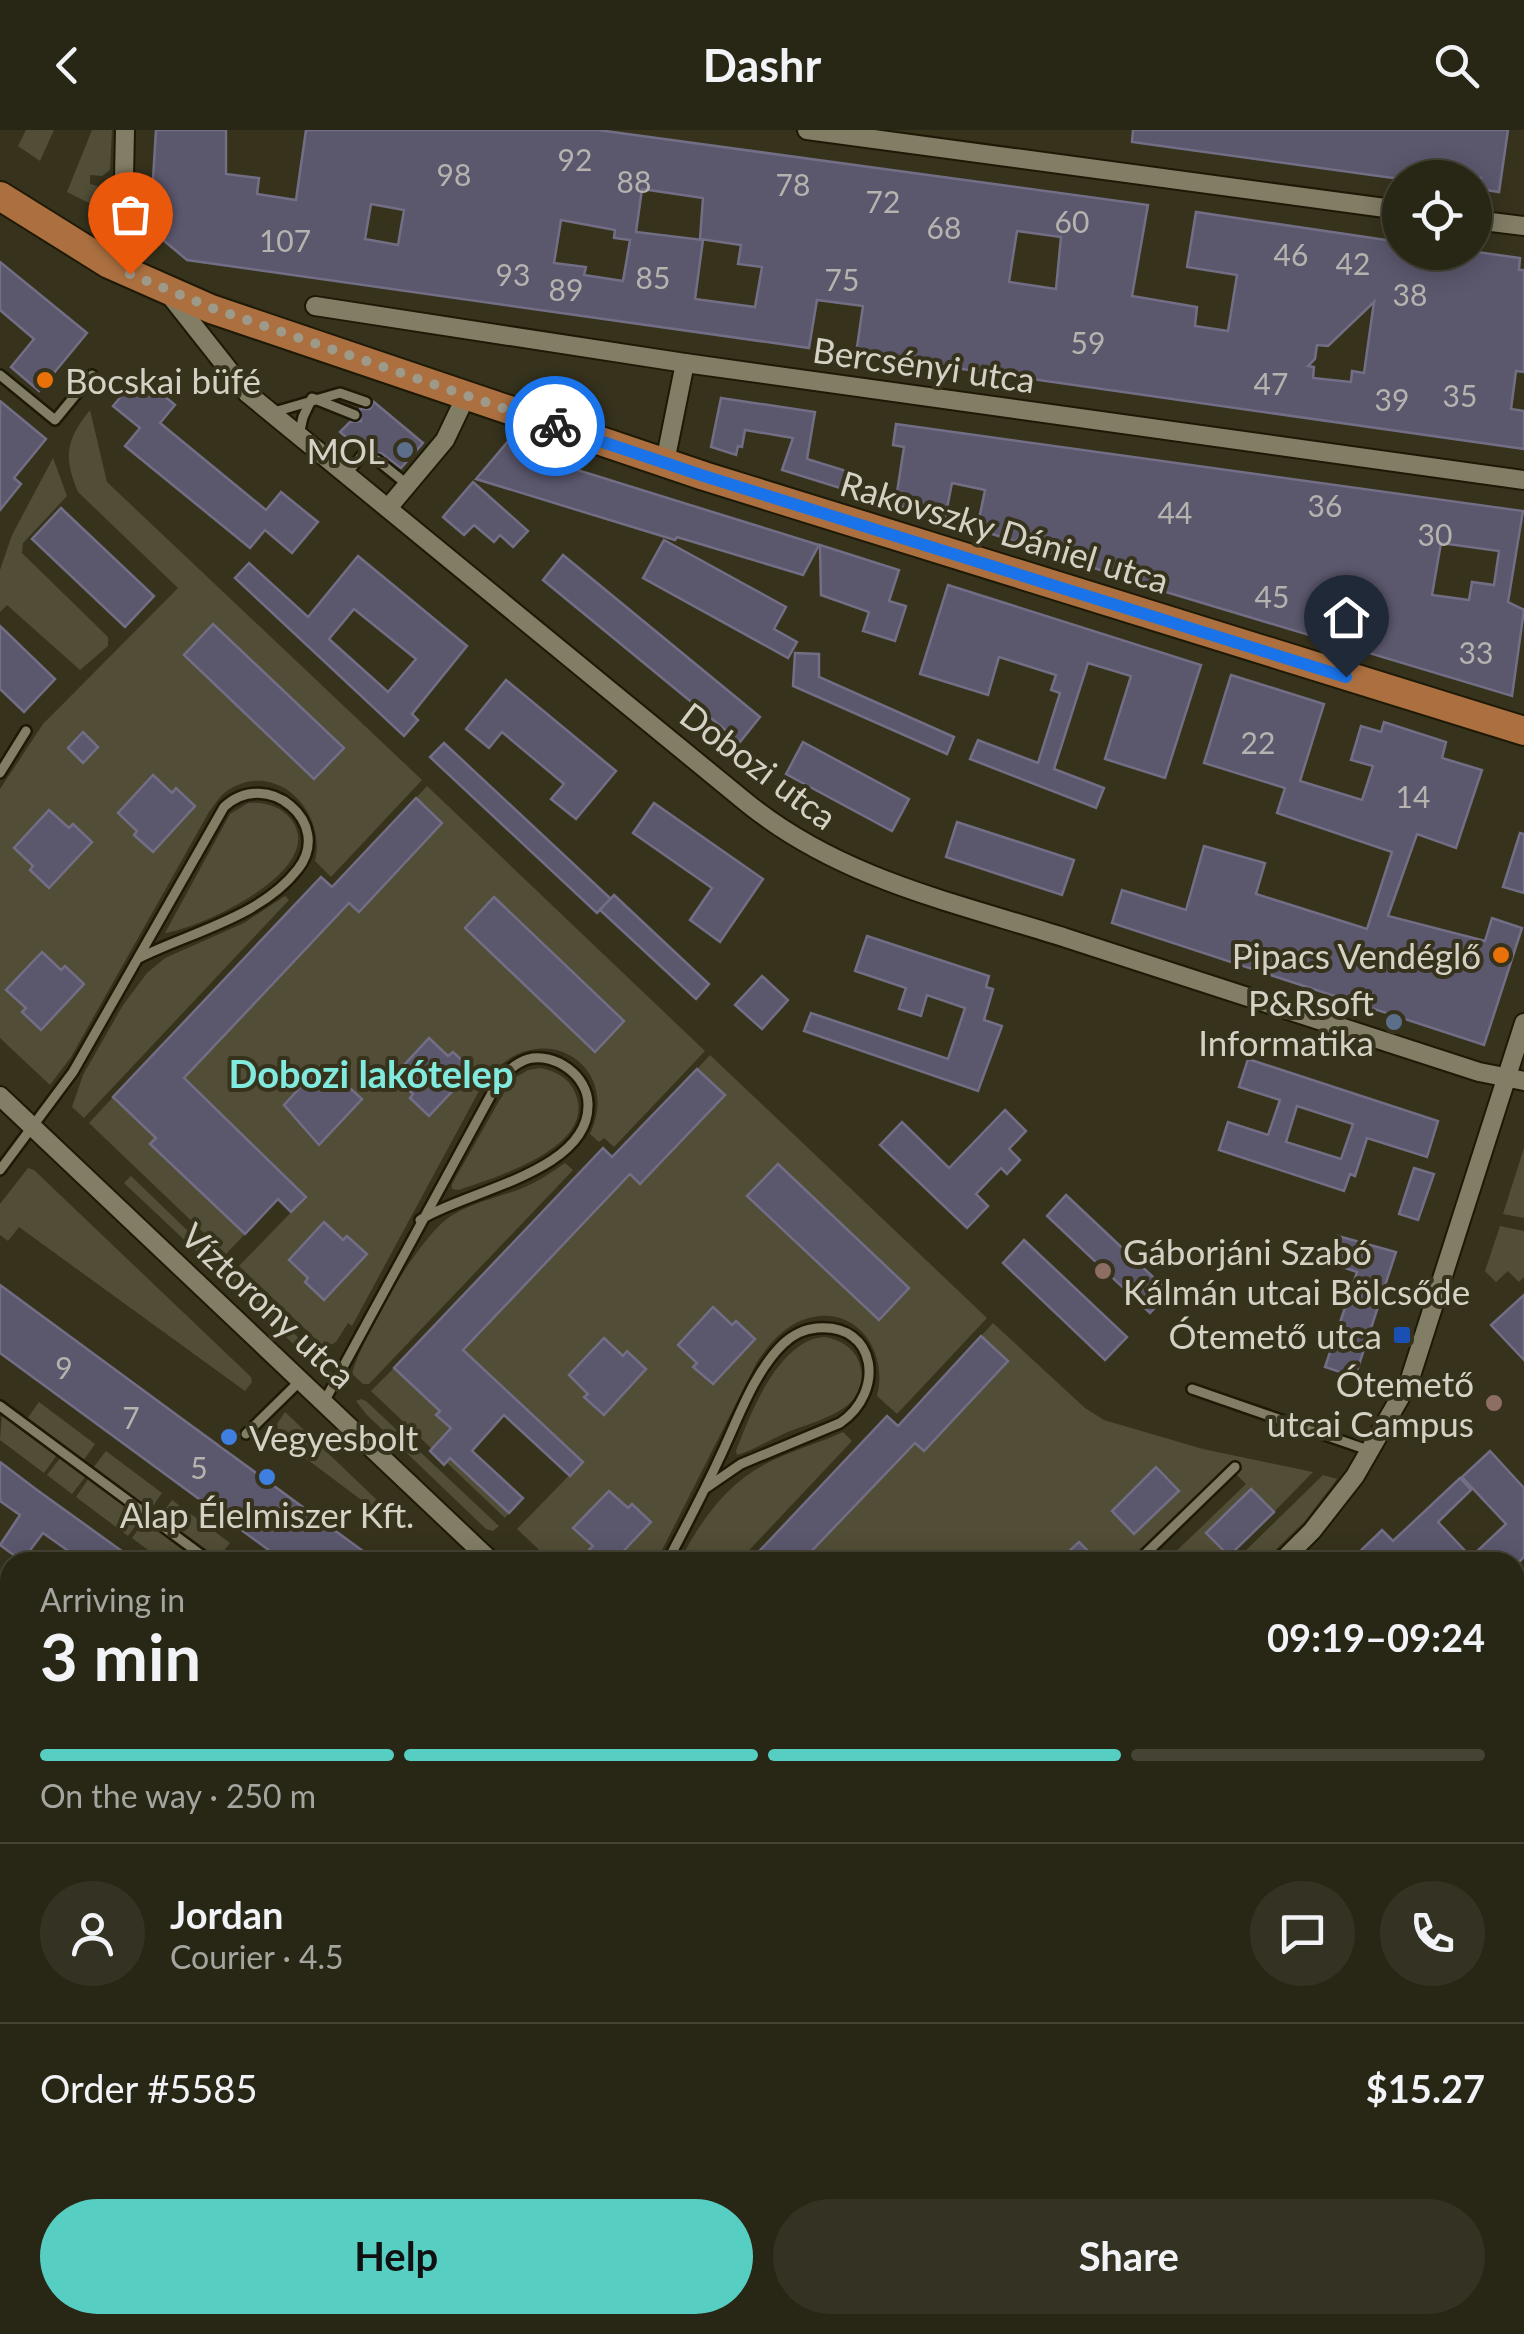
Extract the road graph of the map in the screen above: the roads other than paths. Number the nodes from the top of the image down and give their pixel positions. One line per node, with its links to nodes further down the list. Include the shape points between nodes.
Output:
1 (124, 130): 6 (street)
2 (807, 130): 4 (street)
3 (0, 196): 8 (main road, Rakovszky Dániel utca, via 109,264)
4 (1382, 208)
5 (1492, 222): 7 (street)
6 (122, 225)
7 (1524, 226)
8 (164, 289): 13 (main road, Rakovszky Dániel utca); 16 (street, Dobozi utca, via 236,380)
9 (315, 306): 10 (street, Bercsényi utca)
10 (685, 363): 21 (street); 23 (street, Bercsényi utca)
11 (0, 375): 12 (lane, via 55,420)
12 (92, 375)
13 (466, 396): 21 (main road, Rakovszky Dániel utca); 24 (street, via 445,440)
14 (312, 398): 15 (lane, via 340,393); 16 (lane); 17 (lane); 18 (lane)
15 (366, 402)
16 (271, 412): 18 (street, Dobozi utca)
17 (355, 416)
18 (299, 435): 22 (street, Dobozi utca)
19 (364, 453): 22 (lane)
20 (378, 460): 24 (lane)
21 (665, 462): 27 (main road, Rakovszky Dániel utca)
22 (346, 474): 25 (street, Dobozi utca)
23 (1524, 480)
24 (408, 484): 25 (street)
25 (388, 508): 31 (street, Dobozi utca, via 762,815 823,855)
26 (26, 731): 28 (lane)
27 (1524, 731)
28 (0, 772)
29 (139, 958): 29 (lane, via 233,916 290,878 308,850 305,825 290,804 256,792 224,807); 33 (lane)
30 (1524, 1023): 31 (street)
31 (1516, 1079): 41 (street, via 1421,1353)
32 (0, 1096): 33 (street, Víztorony utca)
33 (33, 1127): 34 (lane); 36 (street, Víztorony utca)
34 (0, 1170)
35 (420, 1220): 35 (lane, via 506,1072 538,1058 578,1078 587,1115 568,1148 519,1178); 38 (lane)
36 (301, 1380): 38 (street, Víztorony utca); 40 (lane)
37 (1192, 1389): 41 (lane)
38 (324, 1402): 45 (street, Víztorony utca)
39 (0, 1406): 44 (lane)
40 (246, 1434)
41 (1371, 1451): 48 (street)
42 (1235, 1467): 47 (lane)
43 (706, 1488): 43 (lane, via 759,1378 783,1344 812,1328 855,1340 871,1377 853,1414 742,1464); 46 (lane)
44 (197, 1552)
45 (482, 1552)
46 (672, 1552)
47 (1147, 1552)
48 (1290, 1552)

